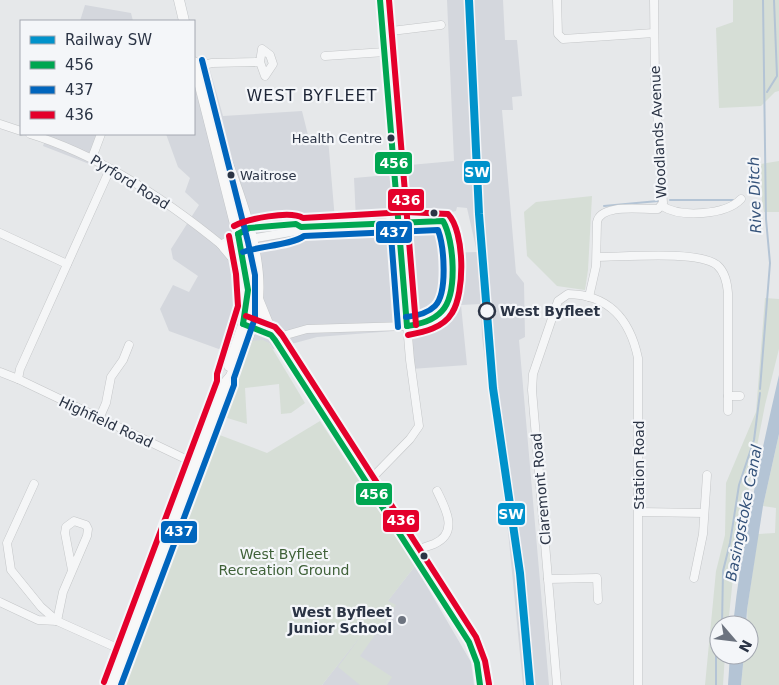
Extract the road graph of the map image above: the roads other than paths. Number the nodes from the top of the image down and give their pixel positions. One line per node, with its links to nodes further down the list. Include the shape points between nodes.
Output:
1 (179, 0): 6 (main road)
2 (380, 0): 9 (street)
3 (557, 0): 10 (street, via 558,34 562,39)
4 (654, 0): 10 (street, Woodlands Avenue)
5 (423, 18): 8 (street)
6 (184, 20)
7 (441, 25): 8 (street)
8 (423, 27): 9 (street)
9 (383, 32): 11 (street)
10 (654, 33): 24 (street, Woodlands Avenue)
11 (384, 52): 12 (street); 25 (street)
12 (325, 56)
13 (260, 62): 14 (street)
14 (195, 64)
15 (195, 68): 17 (main road)
16 (0, 124): 18 (street)
17 (212, 127): 27 (main road, via 232,172); 29 (main road, via 210,133)
18 (20, 131)
19 (42, 135): 21 (street, Pyrford Road)
20 (100, 135): 21 (street)
21 (92, 158): 22 (street, Pyrford Road)
22 (110, 169): 31 (street, Pyrford Road); 33 (street)
23 (741, 199): 24 (street, via 718,212 672,211)
24 (662, 206): 32 (street, Woodlands Avenue, via 603,212 597,220)
25 (398, 221): 26 (street); 40 (street); 40 (street, via 443,221 448,229 451,250 451,293 445,309 430,320)
26 (301, 227): 27 (street, via 296,224); 30 (street, via 296,231)
27 (249, 228): 29 (street); 30 (main road)
28 (0, 233): 33 (street)
29 (239, 239): 30 (street); 31 (street); 34 (main road)
30 (252, 239): 37 (main road)
31 (223, 246): 34 (main road)
32 (597, 257): 36 (street, Woodlands Avenue); 45 (street, via 692,256 709,260 719,267 726,279 728,293)
33 (67, 264): 44 (street)
34 (245, 272): 38 (main road)
35 (560, 298): 36 (street, Station Road, via 568,294); 59 (street, Claremont Road, via 540,351 533,382)
36 (590, 298): 54 (street, Station Road, via 618,312 638,355)
37 (258, 299): 38 (main road); 39 (main road)
38 (249, 322): 39 (street); 41 (street); 49 (main road)
39 (269, 326): 41 (street)
40 (407, 326): 41 (street, via 306,329); 51 (street, via 418,429)
41 (279, 342): 51 (street)
42 (129, 345): 48 (street, via 123,360 110,376 106,403)
43 (0, 372): 44 (street, Highfield Road)
44 (18, 379): 48 (street, Highfield Road)
45 (728, 396): 46 (street); 47 (street)
46 (740, 396)
47 (728, 411)
48 (99, 418): 49 (street, Highfield Road)
49 (196, 464): 63 (main road)
50 (707, 475): 55 (street)
51 (368, 482): 56 (street)
52 (34, 484): 62 (street, via 7,543 11,570 41,607)
53 (437, 491): 56 (street, via 444,498 450,518 448,531 443,539)
54 (639, 512): 55 (street); 67 (street, Station Road)
55 (704, 513): 58 (street)
56 (412, 553): 65 (street, via 469,642 477,663)
57 (72, 570): 57 (street, via 65,533 66,527 74,521 88,529); 62 (street, via 60,602)
58 (694, 578)
59 (548, 579): 60 (street, via 597,578); 66 (street, Claremont Road)
60 (598, 600)
61 (0, 602): 62 (street, via 38,620)
62 (58, 621): 63 (street)
63 (124, 651): 64 (main road)
64 (112, 685)
65 (480, 685)
66 (557, 685)
67 (638, 685)

